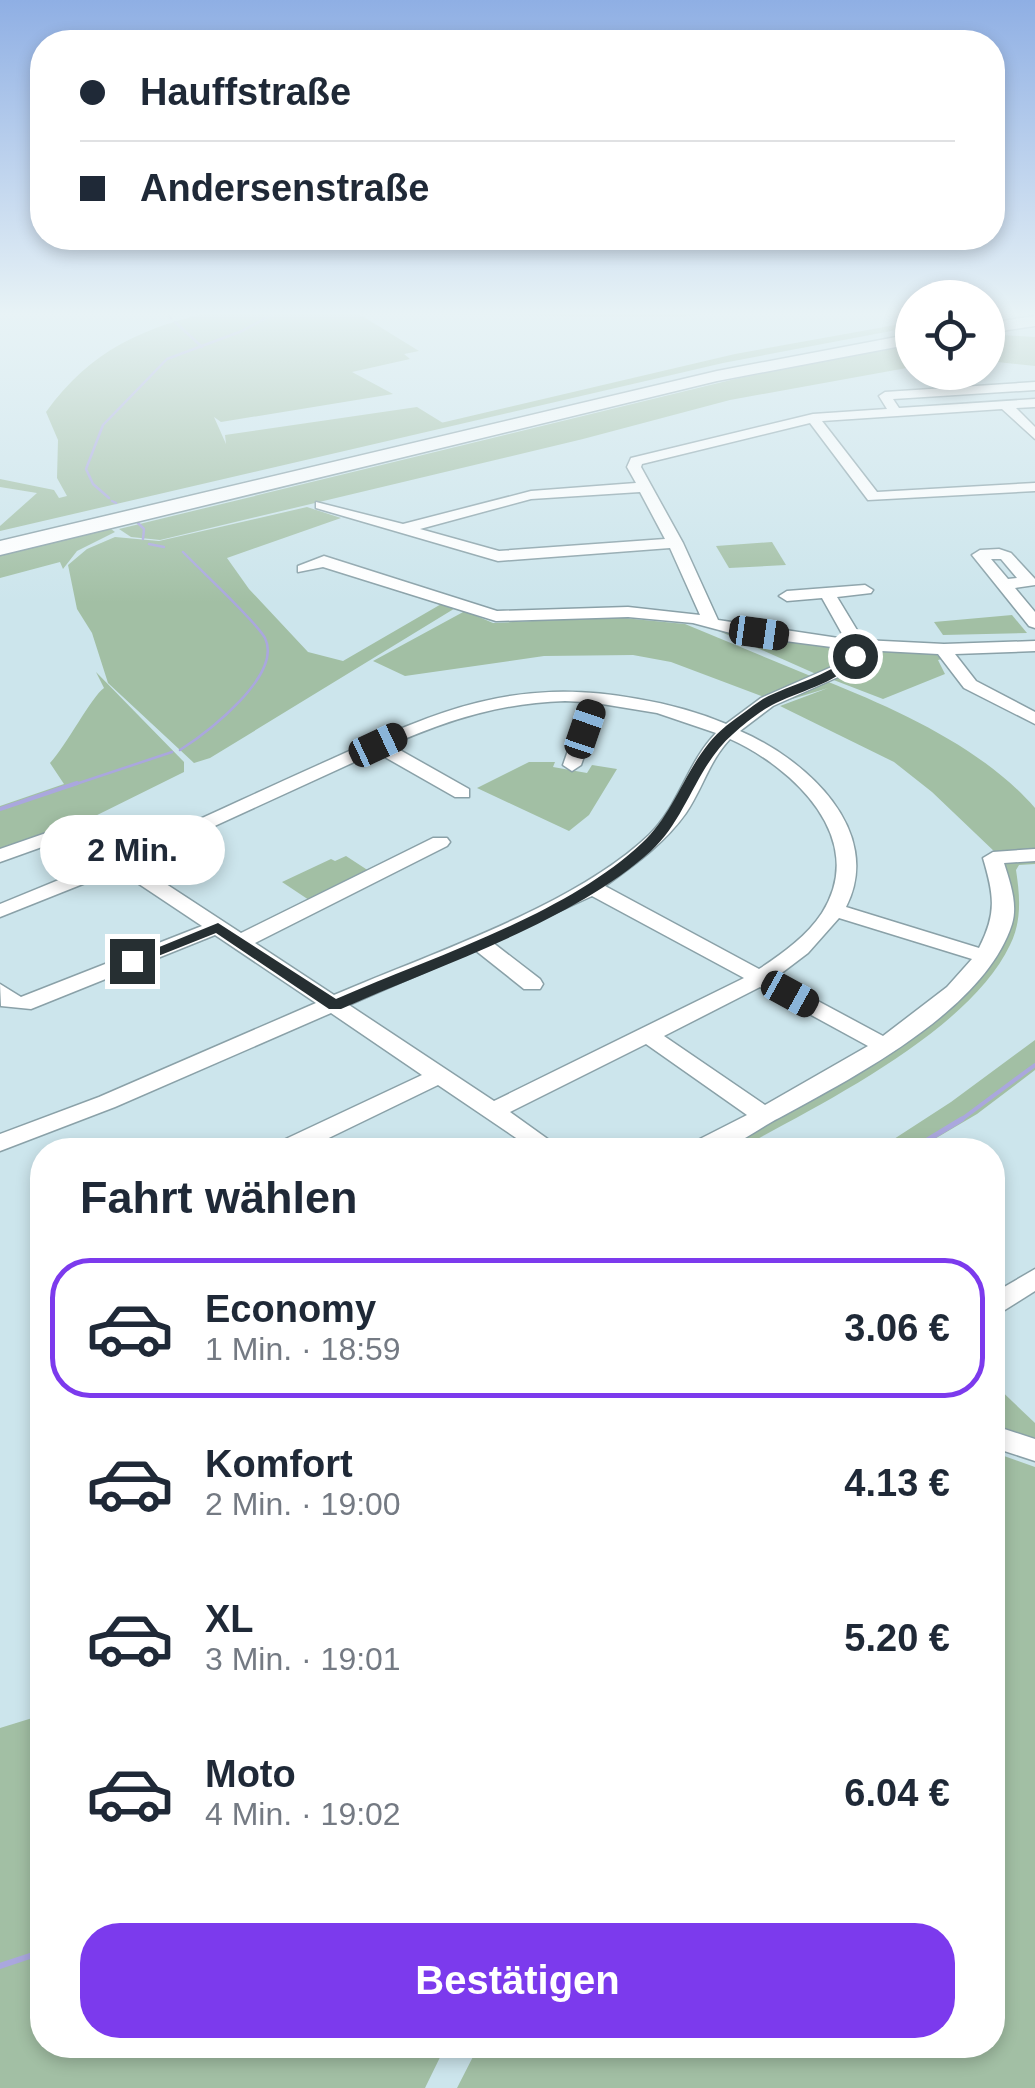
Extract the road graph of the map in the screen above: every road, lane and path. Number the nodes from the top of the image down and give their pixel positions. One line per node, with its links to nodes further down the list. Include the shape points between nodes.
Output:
1 (552, 408): 12 (highway)
2 (577, 408): 12 (highway)
3 (893, 408): 6 (street)
4 (951, 408): 6 (street)
5 (1008, 408): 8 (street)
6 (895, 412): 7 (street)
7 (813, 418): 9 (street, via 640,459 634,468); 10 (street, via 873,497)
8 (1035, 436)
9 (644, 486): 14 (street, via 531,494); 16 (street)
10 (1035, 487)
11 (322, 505): 14 (street)
12 (134, 511): 13 (highway)
13 (91, 521): 15 (highway); 17 (highway)
14 (398, 530): 16 (street, via 498,556)
15 (0, 538)
16 (675, 543): 23 (street)
17 (0, 548)
18 (303, 569): 23 (street, via 327,563 496,616 528,605)
19 (1004, 584): 24 (street)
20 (865, 590): 21 (street)
21 (827, 593): 22 (street); 25 (street)
22 (787, 596)
23 (712, 622): 25 (street)
24 (1035, 622)
25 (858, 645): 27 (street); 30 (street, via 850,665 767,702)
26 (1035, 646): 27 (street)
27 (944, 650): 29 (street, via 967,684)
28 (596, 697): 30 (street, via 669,711); 31 (street, via 483,704); 32 (street)
29 (1035, 719)
30 (728, 732): 38 (street, via 707,754 670,823); 39 (street, via 787,766 829,808 849,866)
31 (378, 745): 33 (street); 37 (street)
32 (572, 765)
33 (462, 794)
34 (440, 842): 42 (street)
35 (0, 856): 37 (street, via 72,830)
36 (1035, 856): 44 (street, via 993,858 1004,904)
37 (120, 862): 40 (street); 41 (street)
38 (593, 888): 43 (street); 45 (street)
39 (834, 910): 44 (street); 45 (street, via 804,946)
40 (0, 911)
41 (218, 927): 42 (street); 47 (street, via 22,1004)
42 (240, 942): 48 (street)
43 (479, 942): 46 (street); 48 (street)
44 (984, 956): 50 (street, via 950,995)
45 (760, 978): 49 (street); 50 (street)
46 (532, 984)
47 (0, 991)
48 (335, 1005): 51 (street); 57 (street)
49 (648, 1035): 52 (street); 53 (street)
50 (885, 1046): 53 (street)
51 (438, 1076): 52 (street); 54 (street)
52 (492, 1111): 55 (street)
53 (764, 1116): 56 (street)
54 (309, 1138)
55 (532, 1138)
56 (722, 1138)
57 (0, 1143)
58 (1035, 1278): 59 (street)
59 (1005, 1299)
60 (1005, 1440): 61 (street)
61 (1035, 1450)

